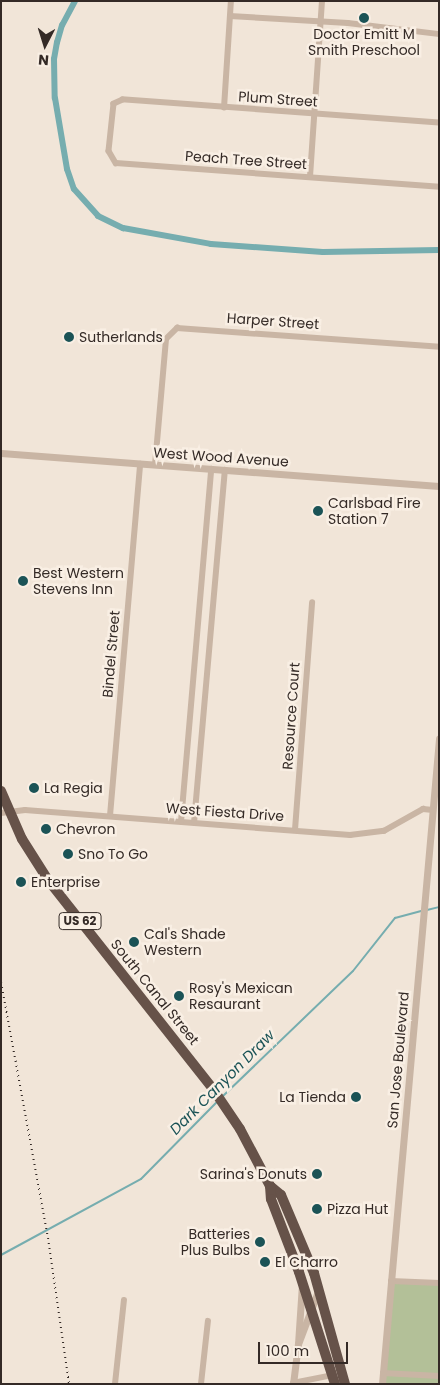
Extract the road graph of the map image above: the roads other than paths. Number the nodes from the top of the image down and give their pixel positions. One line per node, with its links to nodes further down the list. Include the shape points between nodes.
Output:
1 (231, 1): 3 (street)
2 (322, 1): 4 (street)
3 (230, 16): 4 (street); 7 (street)
4 (320, 21): 5 (street); 8 (street)
5 (439, 34)
6 (116, 102): 7 (street, Plum Street); 10 (street, Peach Tree Street, via 109,151 116,163)
7 (224, 108): 8 (street, Plum Street)
8 (313, 114): 9 (street, Plum Street); 10 (street)
9 (439, 124)
10 (310, 177): 11 (street, Peach Tree Street)
11 (439, 187)
12 (439, 347): 15 (street, Harper Street, via 181,327 166,340)
13 (1, 454): 14 (street, West Wood Avenue)
14 (140, 464): 15 (street, West Wood Avenue); 25 (street, Bindel Street)
15 (155, 465): 16 (street, West Wood Avenue)
16 (211, 469): 17 (street, West Wood Avenue); 26 (street)
17 (225, 470): 18 (street, West Wood Avenue); 27 (street)
18 (439, 486)
19 (312, 603): 28 (street, Resource Court)
20 (439, 739): 21 (street, San Jose Boulevard)
21 (437, 783): 23 (street, San Jose Boulevard)
22 (1, 791): 24 (highway, South Canal Street / US 62)
23 (433, 810): 28 (street, West Fiesta Drive, via 423,809 374,834); 31 (street, San Jose Boulevard)
24 (5, 812): 25 (street, West Fiesta Drive); 29 (highway, South Canal Street / US 62, via 48,880 227,1108)
25 (110, 816): 26 (street, West Fiesta Drive)
26 (181, 822): 27 (street, West Fiesta Drive)
27 (194, 822): 28 (street, West Fiesta Drive)
28 (296, 830)
29 (270, 1186): 30 (highway, South Canal Street / US 62, via 271,1199); 33 (highway, South Canal Street / US 62, via 281,1195)
30 (302, 1281): 35 (highway, South Canal Street / US 62); 37 (street)
31 (391, 1281): 32 (street); 38 (street, San Jose Boulevard)
32 (439, 1283)
33 (319, 1288): 35 (street); 40 (highway, South Canal Street / US 62)
34 (124, 1300): 41 (street)
35 (312, 1309): 37 (street); 40 (highway, South Canal Street / US 62)
36 (208, 1321): 42 (street)
37 (298, 1344): 43 (street)
38 (383, 1373): 39 (street); 44 (street, San Jose Boulevard)
39 (439, 1376)
40 (339, 1379): 43 (street)
41 (115, 1384)
42 (201, 1384)
43 (293, 1384)
44 (382, 1384)

